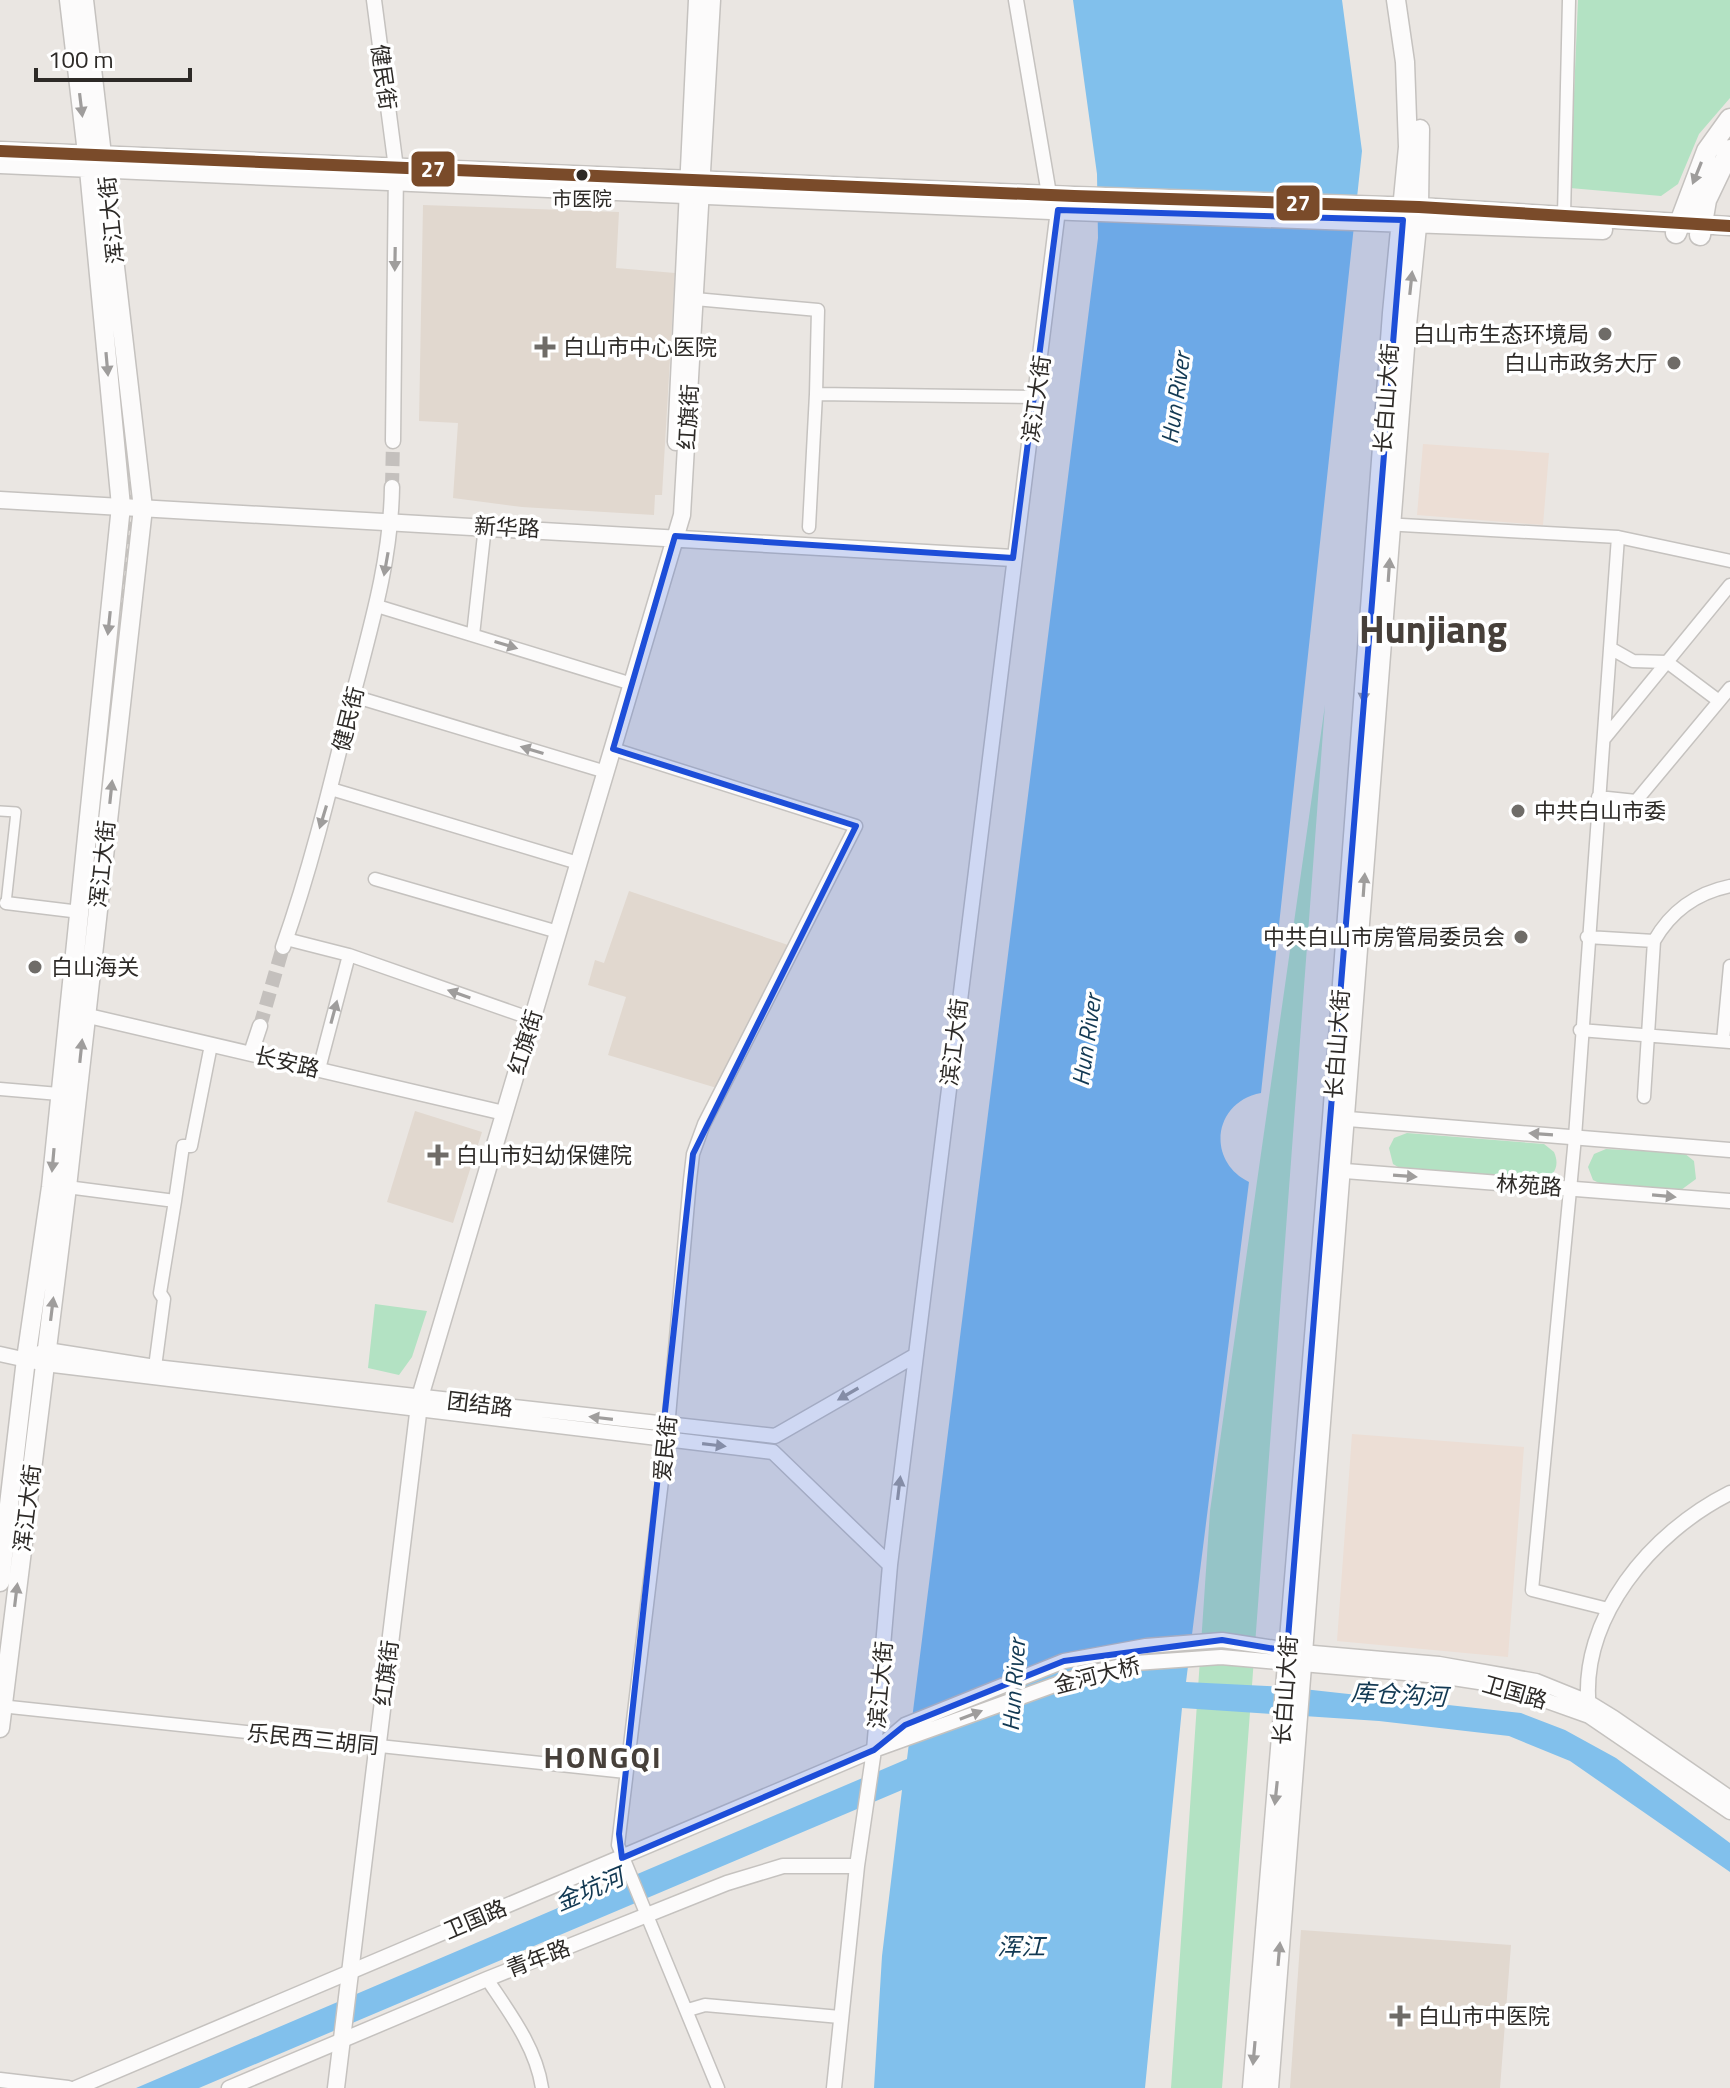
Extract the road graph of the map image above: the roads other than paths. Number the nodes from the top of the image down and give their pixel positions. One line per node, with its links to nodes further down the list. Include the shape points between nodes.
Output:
1 (69, 0): 13 (main road, 浑江大街, one-way to 13)
2 (84, 0): 13 (main road, 浑江大街)
3 (374, 0): 15 (street, 健民街)
4 (697, 0): 16 (main road)
5 (712, 0): 16 (main road, 红旗街)
6 (1016, 0): 17 (street, 滨江大街)
7 (1396, 0): 18 (main road, 长白山大街)
8 (1408, 0): 18 (main road, 长白山大街, via 1421,150)
9 (1569, 0): 19 (street)
10 (1730, 119): 21 (highway, one-way to 21, via 1707,151)
11 (1730, 150): 22 (highway, via 1706,200)
12 (0, 151): 13 (main road)
13 (97, 163): 14 (main road); 15 (main road); 30 (main road, 浑江大街, one-way to 30); 31 (main road, 浑江大街)
14 (0, 164)
15 (396, 175): 16 (main road); 27 (street, 健民街, one-way to 27)
16 (695, 185): 17 (main road); 24 (main road, 红旗街); 36 (main road, via 672,516)
17 (1063, 203): 18 (main road); 26 (street, 滨江大街)
18 (1411, 214): 19 (main road); 21 (main road); 33 (main road, 长白山大街)
19 (1564, 215): 21 (main road)
20 (1730, 226): 22 (main road)
21 (1678, 228): 22 (main road)
22 (1700, 230): 23 (main road)
23 (1730, 237)
24 (695, 299): 25 (street, via 818,310); 36 (main road, 红旗街, via 682,515)
25 (816, 394): 26 (street); 35 (street)
26 (1037, 397): 38 (street, 滨江大街)
27 (393, 441)
28 (392, 487): 32 (street, 健民街)
29 (0, 500): 30 (main road, 新华路)
30 (121, 506): 31 (main road, 新华路); 59 (main road, 浑江大街, one-way to 59)
31 (143, 508): 32 (main road, 新华路); 66 (main road, 浑江大街, one-way to 31)
32 (392, 521): 34 (main road, 新华路); 41 (street, 健民街, one-way to 41)
33 (1384, 524): 37 (street); 79 (main road, 长白山大街)
34 (485, 526): 36 (main road, 新华路); 42 (street)
35 (809, 527)
36 (675, 536): 38 (main road, 新华路); 45 (main road, 红旗街)
37 (1618, 537): 39 (street); 43 (street)
38 (1013, 558): 88 (street, 滨江大街)
39 (1730, 561)
40 (1730, 585): 44 (street)
41 (377, 606): 42 (street); 47 (street, 健民街)
42 (473, 635): 45 (street, one-way to 45)
43 (1610, 648): 44 (street, via 1633,661); 49 (street)
44 (1667, 662): 48 (street); 49 (street)
45 (632, 684): 50 (main road, 红旗街)
46 (1730, 688): 48 (street)
47 (353, 696): 51 (street, one-way to 47); 52 (street, 健民街)
48 (1719, 701): 53 (street, via 1636,801)
49 (1604, 739): 53 (street)
50 (613, 749): 51 (main road, 红旗街); 93 (street, 爱民街, via 856,826 693,1154)
51 (606, 772): 55 (main road, 红旗街)
52 (331, 789): 55 (street); 63 (street, 健民街, one-way to 63)
53 (1598, 797): 61 (street)
54 (0, 811): 58 (street, via 16,812)
55 (578, 863): 60 (main road, 红旗街)
56 (375, 879): 60 (street)
57 (1730, 886): 62 (street, via 1709,890 1682,906)
58 (6, 903): 59 (street)
59 (80, 912): 66 (main road, 浑江大街)
60 (558, 932): 67 (main road, 红旗街)
61 (1587, 937): 62 (street); 69 (street)
62 (1654, 941): 70 (street)
63 (284, 943): 64 (street)
64 (349, 955): 67 (street, one-way to 64); 74 (street, one-way to 64)
65 (1730, 966): 71 (street)
66 (77, 1014): 72 (street, 长安路); 76 (main road, 浑江大街); 83 (main road, 浑江大街, one-way to 66)
67 (532, 1019): 78 (main road, 红旗街)
68 (260, 1026): 73 (street)
69 (1580, 1030): 70 (street); 80 (street)
70 (1648, 1035): 71 (street); 77 (street)
71 (1726, 1041)
72 (211, 1045): 73 (street, 长安路); 85 (street, via 191,1146 183,1146)
73 (251, 1053): 74 (street, 长安路)
74 (319, 1069): 78 (street, 长安路)
75 (0, 1089): 76 (street)
76 (59, 1094): 90 (main road, 浑江大街, one-way to 90)
77 (1644, 1097)
78 (504, 1113): 92 (main road, 红旗街)
79 (1339, 1119): 80 (street, one-way to 79); 82 (main road, 长白山大街)
80 (1575, 1137): 81 (street); 84 (street)
81 (1730, 1150)
82 (1334, 1170): 84 (street, 林苑路, one-way to 84); 101 (main road, 长白山大街)
83 (67, 1187): 85 (street); 89 (main road, 浑江大街, one-way to 83)
84 (1571, 1188): 86 (street, 林苑路, one-way to 86); 98 (street, via 1532,1590)
85 (175, 1201): 91 (street)
86 (1730, 1201)
87 (0, 1354): 90 (street, 团结路)
88 (916, 1355): 94 (street, one-way to 94); 96 (street, 滨江大街, one-way to 88)
89 (46, 1357): 90 (street, 团结路); 91 (street, 团结路); 92 (street, 团结路); 102 (main road, 浑江大街, one-way to 89)
90 (26, 1359): 97 (main road, 浑江大街)
91 (155, 1367): 92 (street, 团结路)
92 (419, 1403): 93 (street, 团结路); 106 (main road, 红旗街)
93 (667, 1433): 94 (street, 团结路); 108 (street, 爱民街)
94 (774, 1444): 96 (street)
95 (1730, 1493): 98 (street, via 1697,1510 1667,1538)
96 (890, 1565): 107 (street, 滨江大街)
97 (0, 1582)
98 (1608, 1609): 103 (street, via 1590,1654)
99 (1222, 1640): 101 (street, 卫国路); 107 (street, 金河大桥, via 1146,1646 1064,1661 905,1725)
100 (1221, 1657): 101 (street, 卫国路); 107 (street, 金河大桥, one-way to 100, via 1085,1674 1135,1663)
101 (1294, 1657): 103 (street, 卫国路, via 1476,1680); 104 (main road, 长白山大街)
102 (1, 1707): 105 (main road, 浑江大街); 106 (street, 乐民西三胡同)
103 (1589, 1709): 109 (street, 卫国路); 110 (street, 卫国路)
104 (1290, 1716): 127 (main road, 长白山大街, one-way to 127); 128 (main road, 长白山大街, one-way to 104)
105 (0, 1728)
106 (378, 1745): 108 (street, 乐民西三胡同); 114 (main road, 红旗街)
107 (874, 1750): 111 (street, 卫国路); 112 (street, 滨江大街)
108 (626, 1772): 111 (street, 爱民街, via 619,1834)
109 (1730, 1798)
110 (1730, 1812)
111 (624, 1864): 113 (street, 爱民街); 114 (street, 卫国路)
112 (857, 1866): 113 (street, 青年路, via 807,1864 766,1870); 117 (street, 滨江大街)
113 (647, 1912): 115 (street, 青年路); 116 (street, 爱民街)
114 (350, 1979): 118 (main road, 红旗街); 121 (street, 卫国路)
115 (487, 1979): 118 (street, 青年路); 124 (street, via 515,2019 540,2070)
116 (688, 2010): 117 (street, via 705,2005); 125 (street, 爱民街)
117 (840, 2017): 126 (street, 滨江大街)
118 (344, 2034): 122 (street, 青年路); 123 (main road, 红旗街)
119 (0, 2080): 120 (street)
120 (68, 2088)
121 (76, 2088)
122 (229, 2088)
123 (336, 2088)
124 (542, 2088)
125 (718, 2088)
126 (834, 2088)
127 (1252, 2088)
128 (1269, 2088)

